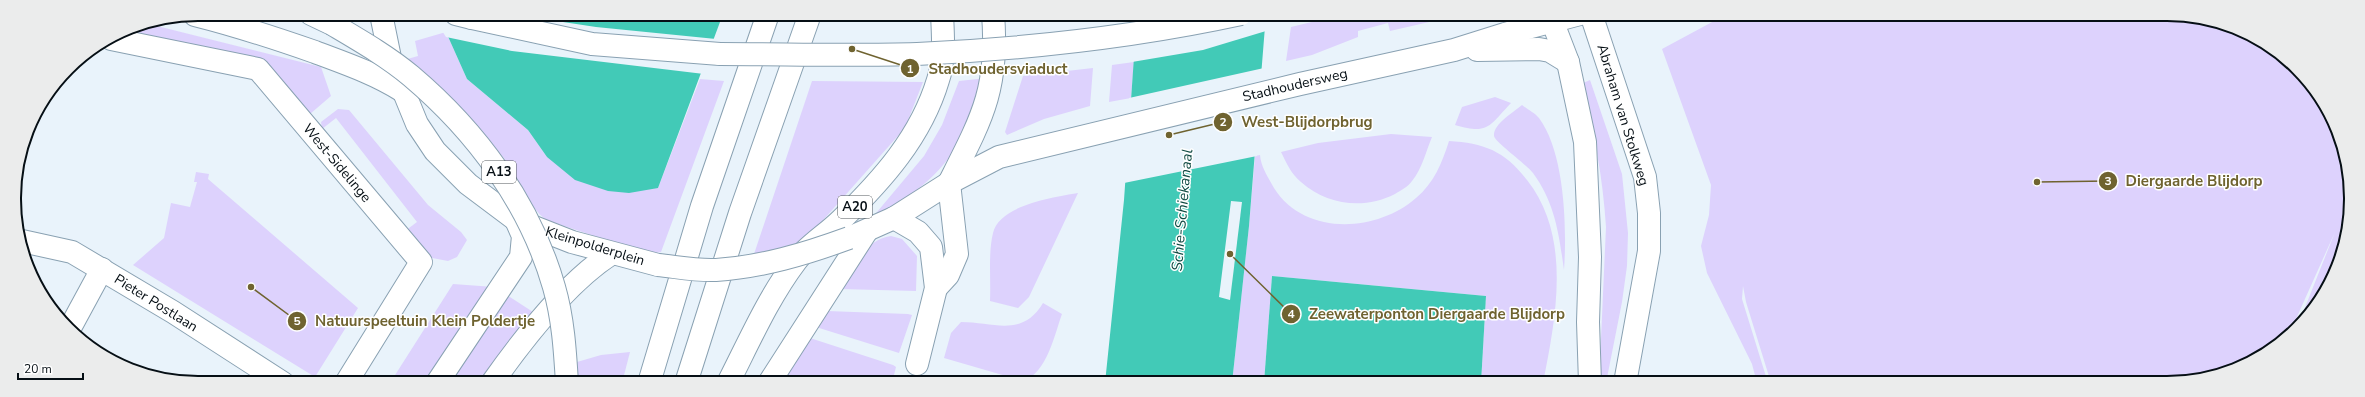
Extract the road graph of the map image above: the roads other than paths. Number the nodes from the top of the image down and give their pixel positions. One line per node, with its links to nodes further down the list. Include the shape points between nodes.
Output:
1 (218, 21): 16 (main road, via 348,64)
2 (323, 21): 31 (main road, A13, bridge, via 352,36 410,76 483,148 514,195 537,241 554,287 565,344)
3 (382, 21): 16 (main road, Kleinpolderplein, via 390,58)
4 (487, 21): 9 (main road, bridge, via 592,44 720,54 964,51 1122,35)
5 (766, 21): 32 (main road, via 702,206)
6 (808, 21): 33 (main road, via 740,213)
7 (942, 21): 34 (main road, A20, via 939,80 912,137 891,168 797,260 764,311)
8 (993, 21): 17 (main road, Kleinpolderplein, via 995,60 991,88 978,125)
9 (1206, 21)
10 (1542, 21): 14 (main road, Stadhoudersweg)
11 (1552, 21): 15 (main road)
12 (1593, 21): 37 (main road, Abraham van Stolkweg, via 1645,177 1650,213 1649,251)
13 (118, 40): 28 (main road, West-Sidelinge, via 258,69 421,262)
14 (1454, 50): 15 (main road, via 1539,49); 17 (main road, Stadhoudersweg, via 1042,145 999,157)
15 (1568, 62): 36 (main road, via 1585,142 1590,257)
16 (401, 90): 19 (main road, Kleinpolderplein, via 417,124 435,150 468,184)
17 (948, 183): 18 (main road, Kleinpolderplein); 24 (main road, via 957,254 948,275)
18 (894, 218): 20 (main road, Kleinpolderplein); 24 (main road, via 918,232 931,247)
19 (516, 220): 22 (main road, Kleinpolderplein); 29 (main road, via 523,236 521,257)
20 (857, 235): 22 (main road, Kleinpolderplein, bridge, via 765,264 715,270 658,265); 35 (main road, A20)
21 (26, 242): 23 (main road, Pieter Postlaan, via 72,252)
22 (611, 254): 30 (main road, via 577,281)
23 (102, 269): 25 (main road); 27 (main road, Pieter Postlaan, via 174,312)
24 (936, 288): 26 (main road)
25 (72, 323)
26 (917, 364)
27 (253, 374)
28 (350, 376)
29 (443, 376)
30 (497, 376)
31 (567, 376)
32 (651, 376)
33 (688, 376)
34 (732, 376)
35 (773, 376)
36 (1590, 376)
37 (1626, 376)

